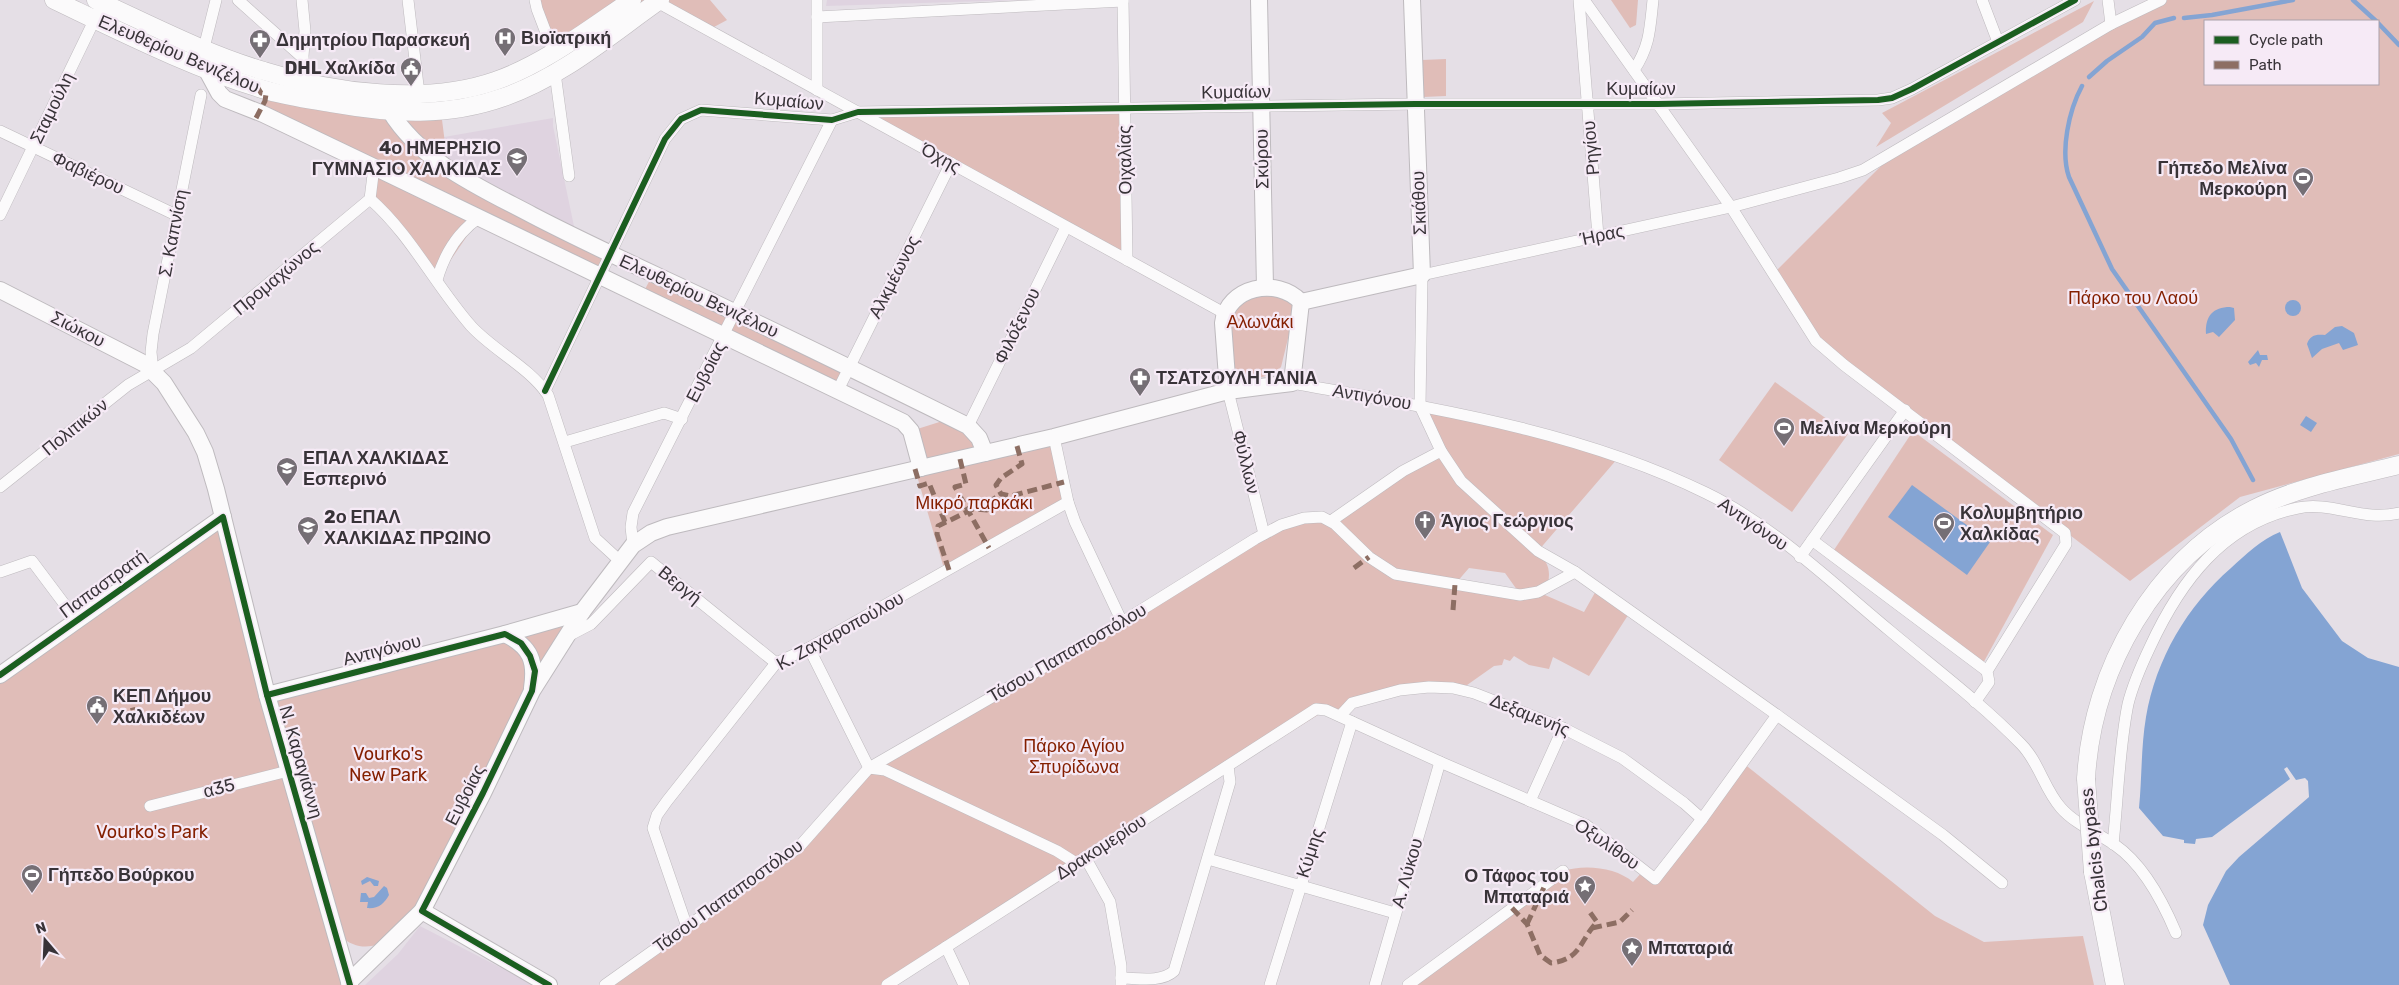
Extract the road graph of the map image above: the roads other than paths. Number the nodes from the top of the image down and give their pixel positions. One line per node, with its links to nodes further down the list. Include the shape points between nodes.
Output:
1 (54, 0): 22 (main road, Ελευθερίου Βενιζέλου)
2 (216, 0): 25 (street)
3 (238, 0): 27 (street)
4 (302, 0): 27 (street)
5 (408, 0): 33 (street)
6 (535, 0): 26 (street)
7 (632, 0): 26 (main road, Ελευθερίου Βενιζέλου)
8 (817, 0): 21 (street)
9 (1123, 0): 21 (street); 39 (street, Οιχαλίας)
10 (1259, 0): 38 (street, Σκύρου)
11 (1412, 0): 35 (street, Σκιάθου)
12 (1579, 0): 36 (street, Ρηγίου)
13 (1584, 0): 29 (street)
14 (1653, 0): 29 (street, via 1649,41)
15 (1982, 0): 24 (street)
16 (2075, 0): 24 (street, Κυμαίων)
17 (2108, 0): 23 (street)
18 (2161, 0): 23 (street, Ήρας)
19 (101, 1): 22 (street, Σταμούλη); 25 (main road, Ελευθερίου Βενιζέλου)
20 (658, 1): 30 (main road); 32 (street, Όχης)
21 (817, 17): 32 (street)
22 (95, 19): 28 (main road, Ελευθερίου Βενιζέλου); 44 (street, Σταμούλη)
23 (2111, 24): 49 (street, Ήρας, via 1870,167)
24 (1998, 42): 37 (street, Κυμαίων, via 1892,98)
25 (204, 48): 31 (main road, Ελευθερίου Βενιζέλου, via 262,71)
26 (553, 51): 33 (main road, Ελευθερίου Βενιζέλου, via 497,80 457,90)
27 (302, 58): 31 (street)
28 (206, 69): 40 (main road, Ελευθερίου Βενιζέλου, via 271,92); 46 (street, via 225,99)
29 (1634, 70): 37 (street)
30 (555, 74): 40 (main road, via 504,97 459,110); 47 (street)
31 (301, 81): 33 (main road, Ελευθερίου Βενιζέλου, via 364,92)
32 (817, 90): 41 (street, Όχης)
33 (419, 94)
34 (201, 95): 51 (street, Σ. Καπνίση)
35 (1415, 104): 36 (street, Κυμαίων); 38 (street, Κυμαίων); 57 (street, Σκιάθου)
36 (1587, 104): 37 (street, Κυμαίων); 54 (street, Ρηγίου)
37 (1658, 104): 49 (street)
38 (1261, 106): 39 (street, Κυμαίων); 60 (street, Σκύρου)
39 (1125, 108): 41 (street, Κυμαίων); 56 (street, Οιχαλίας)
40 (390, 111): 55 (street, Ελευθερίου Βενιζέλου, via 406,134 475,186)
41 (858, 112): 42 (street, Κυμαίων); 45 (street, Όχης)
42 (832, 120): 55 (street, Κυμαίων, via 708,109 686,115 676,123 665,140); 63 (street, Ευβοίας)
43 (0, 131): 44 (street, Φαβιέρου)
44 (33, 147): 50 (street, Σταμούλη); 51 (street, Φαβιέρου)
45 (951, 164): 53 (street, Όχης); 66 (street, Αλκμέωνος)
46 (374, 167): 48 (street); 52 (street)
47 (569, 176)
48 (370, 199): 59 (street, via 392,220); 67 (street, Προμαχώνος, via 191,348)
49 (1731, 207): 54 (street, Ήρας); 73 (street, via 1816,341)
50 (0, 215)
51 (176, 215): 67 (street, Σ. Καπνίση, via 153,334)
52 (480, 217): 58 (street); 59 (street, via 464,231 444,258)
53 (1066, 227): 56 (street, Όχης); 75 (street, Φιλόξενου)
54 (1598, 236): 57 (street, Ήρας)
55 (612, 255): 58 (street, Κυμαίων); 63 (street, Ελευθερίου Βενιζέλου)
56 (1127, 260): 64 (street, Όχης)
57 (1422, 275): 62 (street, Ήρας); 72 (street, Σκιάθου)
58 (601, 276): 65 (street); 70 (street, Κυμαίων)
59 (437, 280): 70 (street, via 471,326)
60 (1265, 287): 62 (street, via 1286,291); 64 (street, via 1242,294 1228,305)
61 (0, 290): 67 (street, Σιώκου, via 125,352)
62 (1301, 302): 68 (street)
63 (736, 313): 65 (street, Ευβοίας); 66 (street, Ελευθερίου Βενιζέλου)
64 (1224, 313): 71 (street)
65 (725, 335): 69 (street); 74 (street, Ευβοίας)
66 (849, 368): 69 (street, Αλκμέωνος); 75 (street, Ελευθερίου Βενιζέλου)
67 (153, 372): 82 (street, Πολιτικών, via 121,391); 85 (street, Ν. Καραγιάννη, via 171,392 196,433 205,452)
68 (1292, 383): 71 (street, Ευβοίας); 72 (street, Αντιγόνου)
69 (838, 390): 81 (street, via 907,424)
70 (545, 391): 77 (street, via 552,401)
71 (1228, 391): 76 (street, Ευβοίας); 87 (street, Φύλλων)
72 (1420, 406): 78 (street); 90 (street, Αντιγόνου, via 1533,431 1666,475 1732,507)
73 (1905, 410): 88 (street); 101 (street, via 2067,536 2064,548)
74 (682, 419): 77 (street, via 664,413); 89 (street, Ευβοίας, via 633,513)
75 (968, 426): 79 (street, Ελευθερίου Βενιζέλου, via 980,438)
76 (1054, 437): 79 (street, Ευβοίας); 83 (street)
77 (565, 442): 91 (street, via 595,538)
78 (1441, 451): 86 (street, via 1402,471); 93 (street, via 1452,470 1468,487 1538,551)
79 (985, 453): 81 (street, Ευβοίας)
80 (2399, 465): 138 (main road, Chalcis bypass, bridge, via 2336,480 2269,502 2216,532 2183,560 2142,609 2103,691 2091,735 2086,779 2093,872)
81 (921, 468): 89 (street, Ευβοίας, via 667,527)
82 (0, 487)
83 (1068, 502): 96 (street); 99 (street, Κ. Ζαχαροπούλου)
84 (2399, 513): 118 (street, via 2367,516 2314,506 2284,512 2226,541 2193,571 2160,625 2133,688 2127,714)
85 (223, 517): 95 (street, Παπαστρατή); 104 (street, Ν. Καραγιάννη)
86 (1331, 521): 87 (street, Τάσου Παπαποστόλου, via 1318,516 1304,518); 93 (street, via 1375,561 1395,574 1520,595 1538,592)
87 (1264, 534): 96 (street, Τάσου Παπαποστόλου)
88 (1812, 540): 90 (street); 101 (street)
89 (633, 545): 91 (street, Ευβοίας)
90 (1800, 557): 105 (street, Αντιγόνου)
91 (620, 561): 94 (street, Ευβοίας)
92 (0, 572): 95 (street, via 32,561)
93 (1575, 572): 107 (street)
94 (582, 612): 97 (street, Αντιγόνου); 98 (street, Ευβοίας)
95 (77, 621): 102 (street, Παπαστρατή)
96 (1122, 622): 113 (street, Τάσου Παπαποστόλου)
97 (506, 634): 103 (street, via 521,643 530,656 534,671); 104 (street, Αντιγόνου)
98 (564, 638): 100 (street, Βεργή, via 591,624 651,562); 103 (street, Ευβοίας)
99 (809, 648): 100 (street, Κ. Ζαχαροπούλου); 113 (street)
100 (776, 663): 126 (street, Κ. Ζαχαροπούλου, via 668,801 653,828)
101 (1987, 671): 105 (street, via 1989,682)
102 (0, 675)
103 (532, 691): 124 (street, Ευβοίας)
104 (267, 695): 114 (street, Ν. Καραγιάννη)
105 (1975, 702): 118 (street, Αντιγόνου, via 2025,749 2062,809)
106 (1316, 709): 108 (street, Οξυλίθου); 112 (street, Δρακομερίου)
107 (1777, 715): 117 (street, Οξυλίθου); 122 (street, via 1943,835)
108 (1340, 716): 109 (street, Οξυλίθου); 110 (street, Δεξαμενής, via 1352,703 1375,696 1420,688 1453,688 1510,706)
109 (1352, 722): 111 (street, Οξυλίθου); 123 (street, Κύμης)
110 (1563, 728): 115 (street); 117 (street, Δεξαμενής, via 1622,758 1684,802)
111 (1440, 762): 115 (street, Οξυλίθου); 125 (street, Α. Λύκου)
112 (1228, 766): 119 (street, via 1230,782); 120 (street, Δρακομερίου)
113 (870, 768): 120 (street, via 885,770); 126 (street, Τάσου Παπαποστόλου, via 799,847)
114 (288, 771): 116 (street, α35); 130 (street, Ν. Καραγιάννη)
115 (1530, 801): 117 (street, Οξυλίθου, via 1586,825 1655,879)
116 (150, 806)
117 (1702, 819)
118 (2114, 844): 127 (street, Αντιγόνου, via 2144,876 2166,910)
119 (1208, 859): 123 (street); 129 (street, via 1174,971 1168,976)
120 (1081, 860): 128 (street, Δρακομερίου); 129 (street, via 1110,902)
121 (1563, 870): 137 (street)
122 (2002, 883)
123 (1300, 885): 125 (street); 135 (street, Κύμης)
124 (422, 911): 130 (street, Ευβοίας); 131 (street)
125 (1395, 913): 136 (street, Α. Λύκου)
126 (687, 927): 132 (street, Τάσου Παπαποστόλου)
127 (2176, 933)
128 (946, 947): 133 (street, Δρακομερίου); 134 (street)
129 (1121, 982)
130 (347, 984)
131 (549, 985)
132 (605, 985)
133 (887, 985)
134 (964, 985)
135 (1270, 985)
136 (1375, 985)
137 (1408, 985)
138 (2115, 985)

